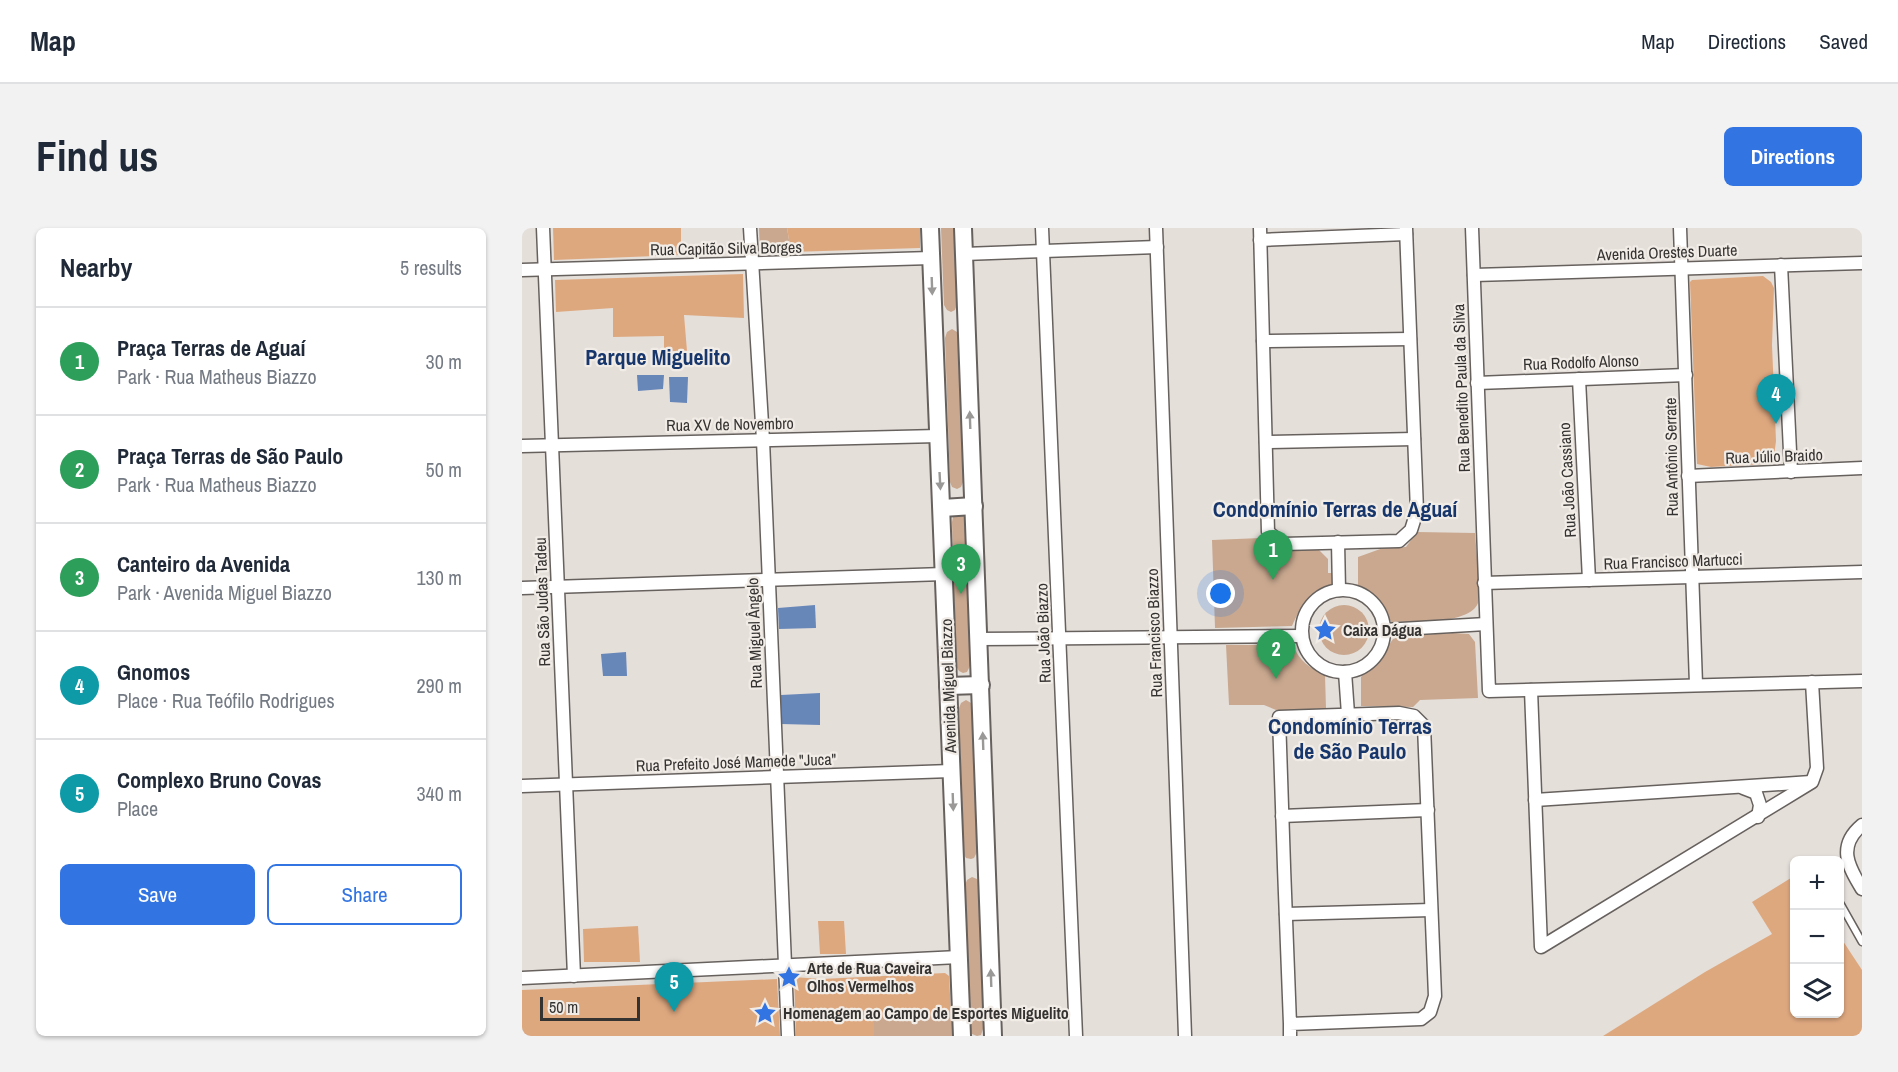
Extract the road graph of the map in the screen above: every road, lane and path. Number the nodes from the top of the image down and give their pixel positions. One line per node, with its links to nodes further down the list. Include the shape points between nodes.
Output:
1 (543, 228): 19 (street, Rua São Judas Tadeu)
2 (750, 228): 16 (street, Rua Miguel Ângelo)
3 (930, 228): 14 (street, Avenida Miguel Biazzo)
4 (963, 228): 13 (street, Avenida Miguel Biazzo)
5 (1042, 228): 12 (street, Rua João Biazzo)
6 (1156, 228): 11 (street, Rua Francisco Biazzo)
7 (1472, 228): 21 (street, Rua Benedito Paula da Silva)
8 (1680, 228): 18 (street, Rua Antônio Serrate)
9 (1406, 231): 10 (street); 22 (street)
10 (1260, 234): 23 (street)
11 (1157, 246): 12 (street); 51 (street, Rua Francisco Biazzo)
12 (1043, 250): 13 (street); 52 (street, Rua João Biazzo)
13 (964, 254): 36 (street, Avenida Miguel Biazzo, one-way to 13)
14 (931, 258): 16 (street, Rua Capitão Silva Borges); 27 (street, Avenida Miguel Biazzo, one-way to 27)
15 (1862, 263): 17 (street, Avenida Orestes Duarte)
16 (752, 264): 19 (street, Rua Capitão Silva Borges); 29 (street, Rua Miguel Ângelo)
17 (1781, 265): 18 (street, Avenida Orestes Duarte); 34 (street)
18 (1682, 268): 21 (street, Avenida Orestes Duarte); 24 (street, Rua Antônio Serrate)
19 (544, 269): 20 (street, Rua Capitão Silva Borges); 31 (street, Rua São Judas Tadeu)
20 (522, 270)
21 (1474, 275): 26 (street, Rua Benedito Paula da Silva)
22 (1410, 339): 23 (street); 28 (street)
23 (1263, 340): 30 (street)
24 (1686, 375): 25 (street, Rua Rodolfo Alonso); 35 (street, Rua Antônio Serrate)
25 (1579, 379): 26 (street, Rua Rodolfo Alonso); 43 (street, Rua João Cassiano)
26 (1477, 382): 44 (street, Rua Benedito Paula da Silva)
27 (938, 436): 29 (street, Rua XV de Novembro); 37 (street, Avenida Miguel Biazzo, one-way to 37)
28 (1414, 439): 30 (street); 38 (street, via 1417,512 1410,530 1399,541)
29 (763, 440): 31 (street, Rua XV de Novembro); 42 (street, Rua Miguel Ângelo)
30 (1266, 442): 38 (street, via 1268,532 1283,544)
31 (552, 445): 32 (street, Rua XV de Novembro); 45 (street, Rua São Judas Tadeu)
32 (522, 446)
33 (1862, 468): 34 (street, Rua Júlio Braido)
34 (1791, 472): 35 (street, Rua Júlio Braido)
35 (1688, 476): 41 (street, Rua Antônio Serrate)
36 (974, 506): 37 (street); 53 (street, Avenida Miguel Biazzo)
37 (942, 508): 40 (street, Avenida Miguel Biazzo)
38 (1338, 543): 47 (street)
39 (1862, 572): 41 (street, Rua Francisco Martucci)
40 (944, 574): 42 (street); 59 (street, Avenida Miguel Biazzo)
41 (1691, 576): 43 (street, Rua Francisco Martucci); 57 (street, Rua Antônio Serrate)
42 (769, 580): 45 (street); 63 (street, Rua Miguel Ângelo)
43 (1588, 580): 44 (street, Rua Francisco Martucci)
44 (1484, 583): 48 (street, Rua Benedito Paula da Silva)
45 (558, 587): 46 (street); 65 (street, Rua São Judas Tadeu)
46 (522, 588)
47 (1339, 590): 49 (street, via 1356,592 1370,600 1380,614); 50 (street, via 1323,594 1311,605 1303,619)
48 (1486, 624): 49 (street); 60 (street, Rua Benedito Paula da Silva, via 1489,692)
49 (1384, 630): 54 (street, via 1382,645 1373,659 1361,668)
50 (1301, 636): 51 (street); 54 (street, via 1316,663)
51 (1171, 637): 52 (street); 87 (street, Rua Francisco Biazzo)
52 (1060, 638): 53 (street); 86 (street, Rua João Biazzo)
53 (979, 639): 58 (street, Avenida Miguel Biazzo)
54 (1345, 672): 61 (street)
55 (1862, 681): 56 (street)
56 (1812, 682): 57 (street); 64 (street, via 1817,768)
57 (1696, 684): 60 (street)
58 (981, 685): 59 (street); 85 (street, Avenida Miguel Biazzo, one-way to 58)
59 (948, 686): 62 (street, Avenida Miguel Biazzo)
60 (1531, 690): 68 (street)
61 (1348, 714): 69 (street, via 1399,713 1414,716 1424,726); 70 (street, via 1279,717)
62 (951, 771): 63 (street, Rua Prefeito José Mamede "Juca"); 78 (street, Avenida Miguel Biazzo, one-way to 78)
63 (777, 777): 65 (street, Rua Prefeito José Mamede "Juca"); 79 (street, Rua Miguel Ângelo)
64 (1812, 782): 67 (street); 71 (street)
65 (566, 785): 66 (street, Rua Prefeito José Mamede "Juca"); 80 (street, Rua São Judas Tadeu)
66 (522, 786)
67 (1736, 786): 68 (street); 71 (street, via 1756,793)
68 (1535, 800): 71 (street, via 1541,947)
69 (1428, 810): 70 (street); 74 (street)
70 (1282, 816): 76 (street)
71 (1758, 817)
72 (1862, 825): 73 (street, via 1851,838 1847,856)
73 (1862, 889)
74 (1431, 910): 76 (street); 82 (street, via 1435,996 1430,1012 1420,1019)
75 (1843, 910): 77 (lane)
76 (1286, 914): 82 (street)
77 (1862, 942)
78 (959, 957): 79 (street); 84 (street, Avenida Miguel Biazzo)
79 (785, 965): 80 (street); 83 (street, Rua Miguel Ângelo)
80 (574, 976): 81 (street)
81 (522, 978)
82 (1290, 1030)
83 (788, 1036)
84 (962, 1036)
85 (993, 1036)
86 (1076, 1036)
87 (1185, 1036)

